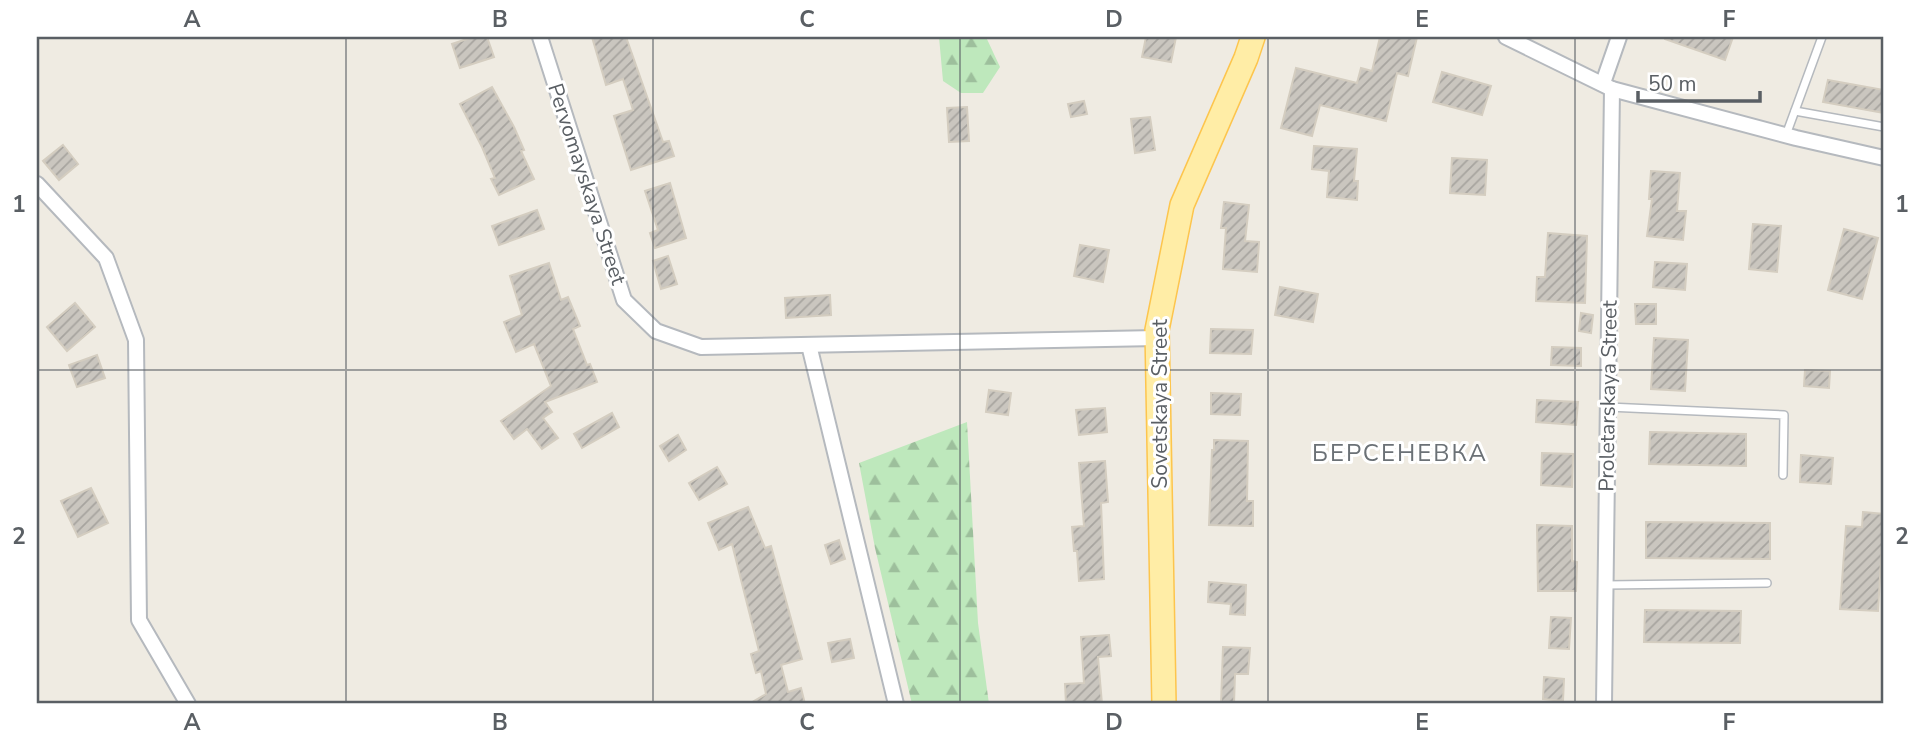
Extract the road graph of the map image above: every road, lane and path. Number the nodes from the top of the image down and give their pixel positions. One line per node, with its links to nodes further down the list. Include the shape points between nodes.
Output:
1 (540, 37): 13 (street, Pervomayskaya Street, via 624,300 656,331 701,347)
2 (1253, 37): 12 (main road, Sovetskaya Street, via 1182,205)
3 (1506, 37): 6 (street)
4 (1619, 37): 6 (street, Proletarskaya Street)
5 (1822, 37): 7 (lane)
6 (1608, 86): 9 (street); 14 (street, Proletarskaya Street)
7 (1795, 111): 8 (lane); 9 (lane)
8 (1884, 127)
9 (1786, 135): 10 (street)
10 (1884, 158)
11 (37, 184): 18 (street, via 106,258 136,340 139,620)
12 (1157, 338): 13 (street, Pervomayskaya Street); 20 (main road, Sovetskaya Street)
13 (809, 345): 19 (street)
14 (1608, 407): 15 (lane, via 1784,415); 17 (street, Proletarskaya Street)
15 (1783, 475)
16 (1767, 583): 17 (lane)
17 (1606, 585): 21 (street, Proletarskaya Street)
18 (188, 704)
19 (896, 704)
20 (1164, 704)
21 (1604, 704)

